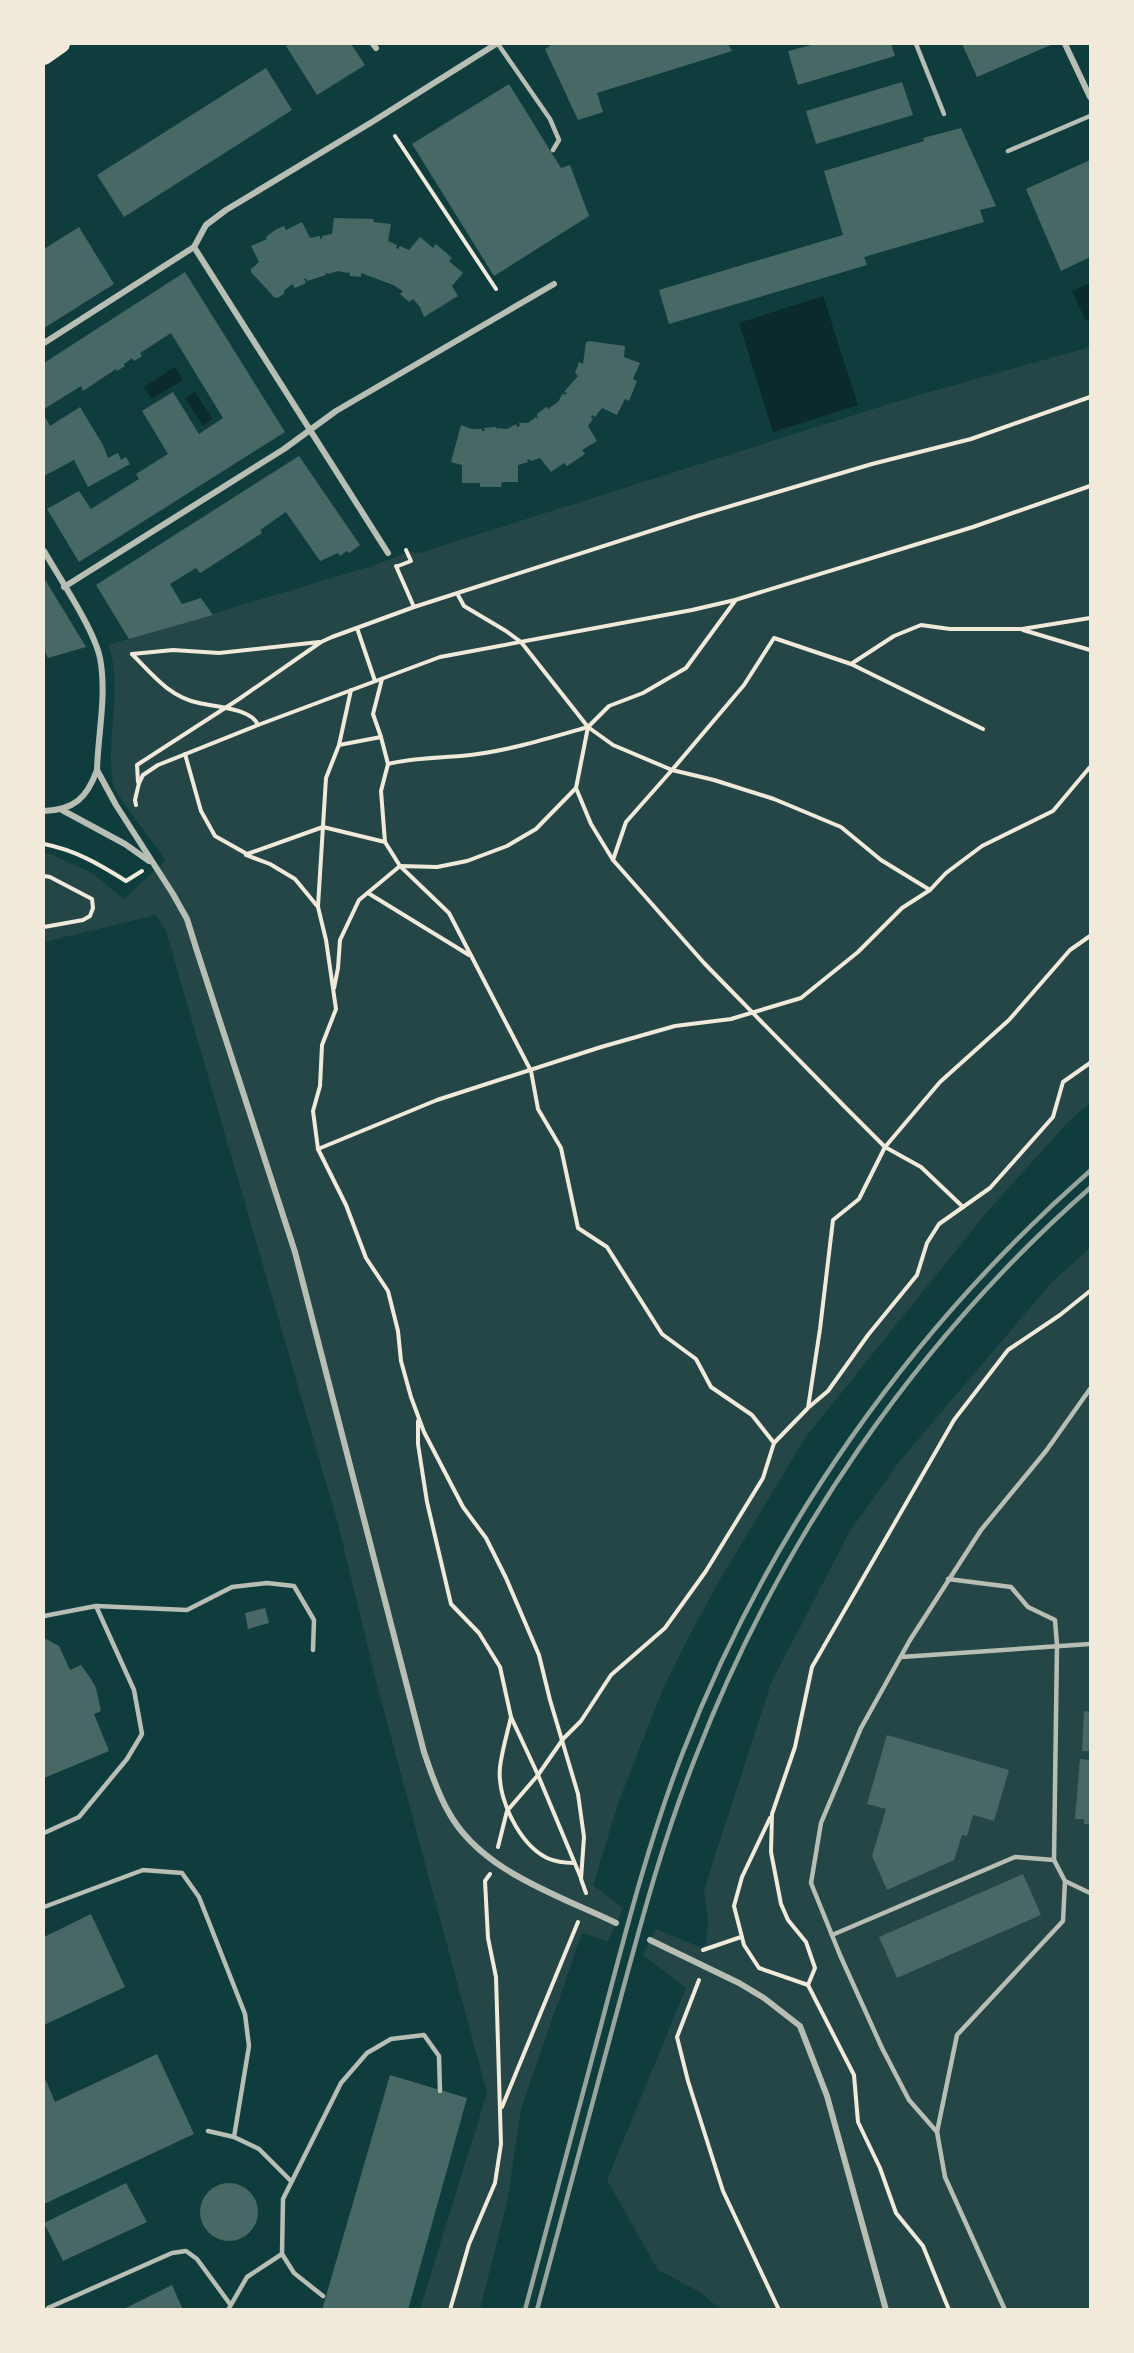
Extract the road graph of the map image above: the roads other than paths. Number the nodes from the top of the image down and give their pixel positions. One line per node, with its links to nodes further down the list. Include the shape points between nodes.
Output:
1 (61, 44): 5 (highway)
2 (497, 44): 9 (lane, via 550,119 560,140); 11 (street, via 226,210 206,225)
3 (916, 44): 7 (lane)
4 (1065, 44): 6 (street)
5 (44, 56)
6 (1090, 98)
7 (944, 114)
8 (1090, 116): 10 (lane)
9 (553, 150)
10 (1008, 151)
11 (194, 247): 13 (street); 14 (street)
12 (554, 284): 14 (street)
13 (44, 343)
14 (310, 430): 16 (street); 17 (street)
15 (44, 551): 17 (street)
16 (388, 554)
17 (64, 587): 18 (street, via 100,657 103,683)
18 (97, 770): 19 (street, via 81,799); 21 (street)
19 (62, 810): 20 (street); 21 (street)
20 (44, 811)
21 (152, 863): 35 (street, via 187,919 295,1252 424,1752 448,1813 472,1844 509,1873)
22 (1090, 1389): 23 (lane)
23 (948, 1579): 27 (lane, via 1011,1587 1028,1606 1055,1620); 29 (lane)
24 (96, 1606): 25 (lane); 28 (lane, via 187,1610 232,1587 267,1583 294,1586 314,1620); 30 (lane, via 134,1690 142,1734 127,1759 79,1817)
25 (44, 1616)
26 (1090, 1644): 27 (lane)
27 (1057, 1645): 29 (lane); 31 (lane)
28 (313, 1650)
29 (901, 1657): 36 (lane, via 861,1728 821,1823 811,1883)
30 (44, 1833)
31 (1054, 1860): 32 (lane); 36 (lane, via 1015,1857)
32 (1065, 1881): 33 (lane); 40 (lane, via 1063,1921 957,2035)
33 (1090, 1893)
34 (44, 1907): 41 (lane, via 143,1870 182,1873 199,1898 245,2014 249,2046)
35 (616, 1923)
36 (832, 1935): 40 (lane, via 909,2100)
37 (650, 1940): 47 (street, via 756,1993 800,2026 826,2096)
38 (440, 2091): 42 (lane, via 439,2055 424,2035 391,2039 367,2053 341,2083)
39 (208, 2131): 41 (lane)
40 (937, 2132): 48 (lane, via 945,2177)
41 (234, 2137): 42 (lane, via 259,2149)
42 (291, 2181): 43 (lane, via 283,2199)
43 (282, 2254): 44 (lane, via 294,2273); 45 (lane, via 248,2277)
44 (323, 2296)
45 (229, 2307): 46 (lane, via 197,2259 186,2251 172,2253)
46 (48, 2308)
47 (886, 2310)
48 (1005, 2310)

